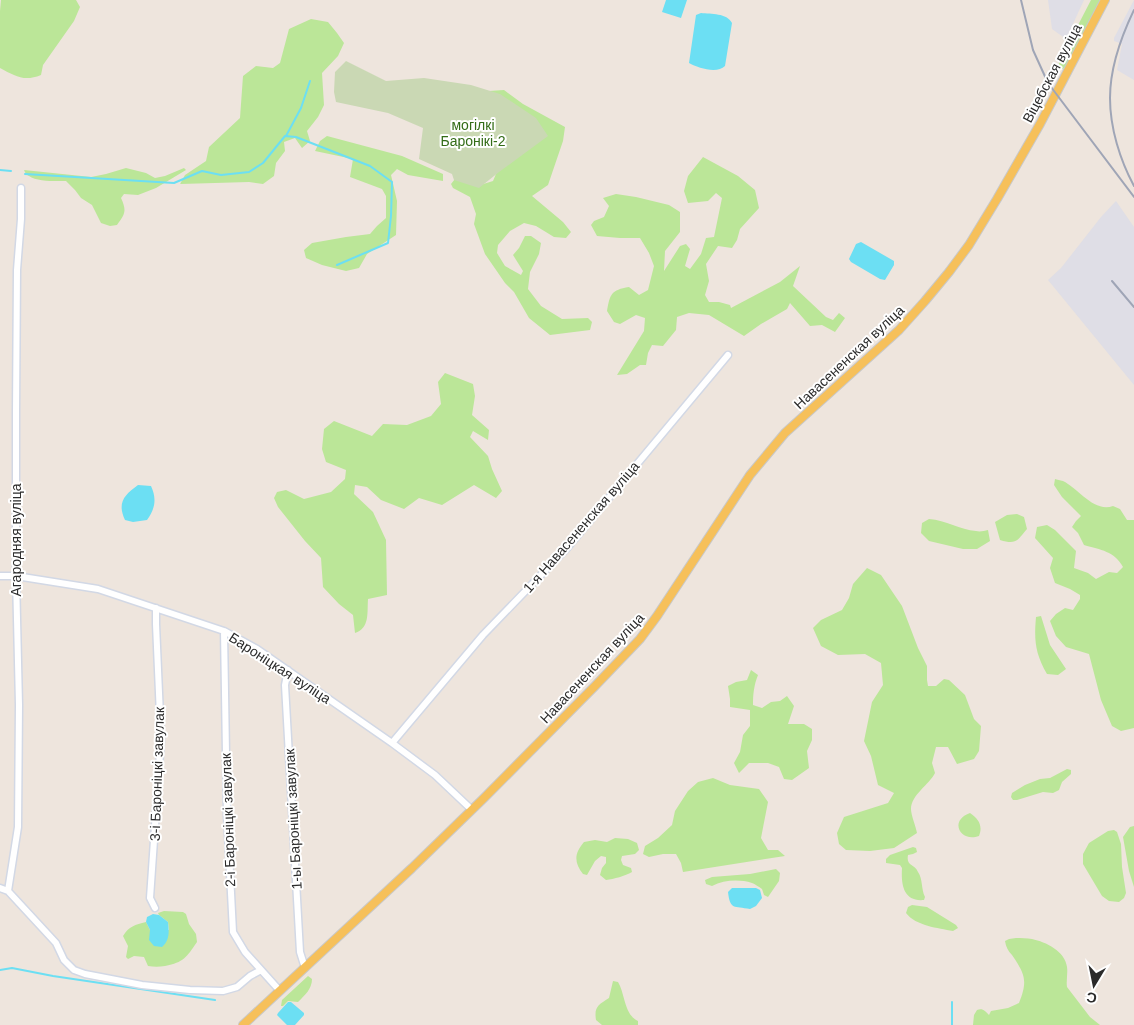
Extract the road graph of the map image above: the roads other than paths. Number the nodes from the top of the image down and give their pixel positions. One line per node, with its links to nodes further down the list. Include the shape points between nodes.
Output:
1 (1105, 0): 3 (main road, Віцебская вуліца, via 1021,158)
2 (21, 188): 6 (street, Агародняя вуліца, via 17,270)
3 (969, 245): 11 (main road, Навасененская вуліца, via 899,330 785,433 750,475 640,639)
4 (728, 354): 10 (street, 1-я Навасененская вуліца, via 567,548 483,635)
5 (0, 576): 6 (street, Бароніцкая вуліца)
6 (16, 576): 7 (street, Бароніцкая вуліца, via 98,589); 13 (street, Агародняя вуліца, via 18,827)
7 (156, 608): 8 (street, Бароніцкая вуліца); 14 (street, 3-і Бароніцкі завулак, via 161,739 150,898)
8 (224, 632): 9 (street, Бароніцкая вуліца); 16 (street, 2-і Бароніцкі завулак, via 233,932)
9 (288, 670): 10 (street, Бароніцкая вуліца); 15 (street, 1-ы Бароніцкі завулак, via 285,685 300,952)
10 (392, 743): 11 (street, Бароніцкая вуліца, via 435,775)
11 (472, 810): 15 (main road, Навасененская вуліца)
12 (0, 888): 13 (street)
13 (8, 891): 16 (street, via 56,943 64,960 84,974 142,985 223,991 237,987)
14 (156, 908)
15 (305, 968): 17 (main road, Навасененская вуліца)
16 (261, 970): 17 (street, 2-і Бароніцкі завулак)
17 (280, 991): 18 (main road, Навасененская вуліца)
18 (242, 1025)

